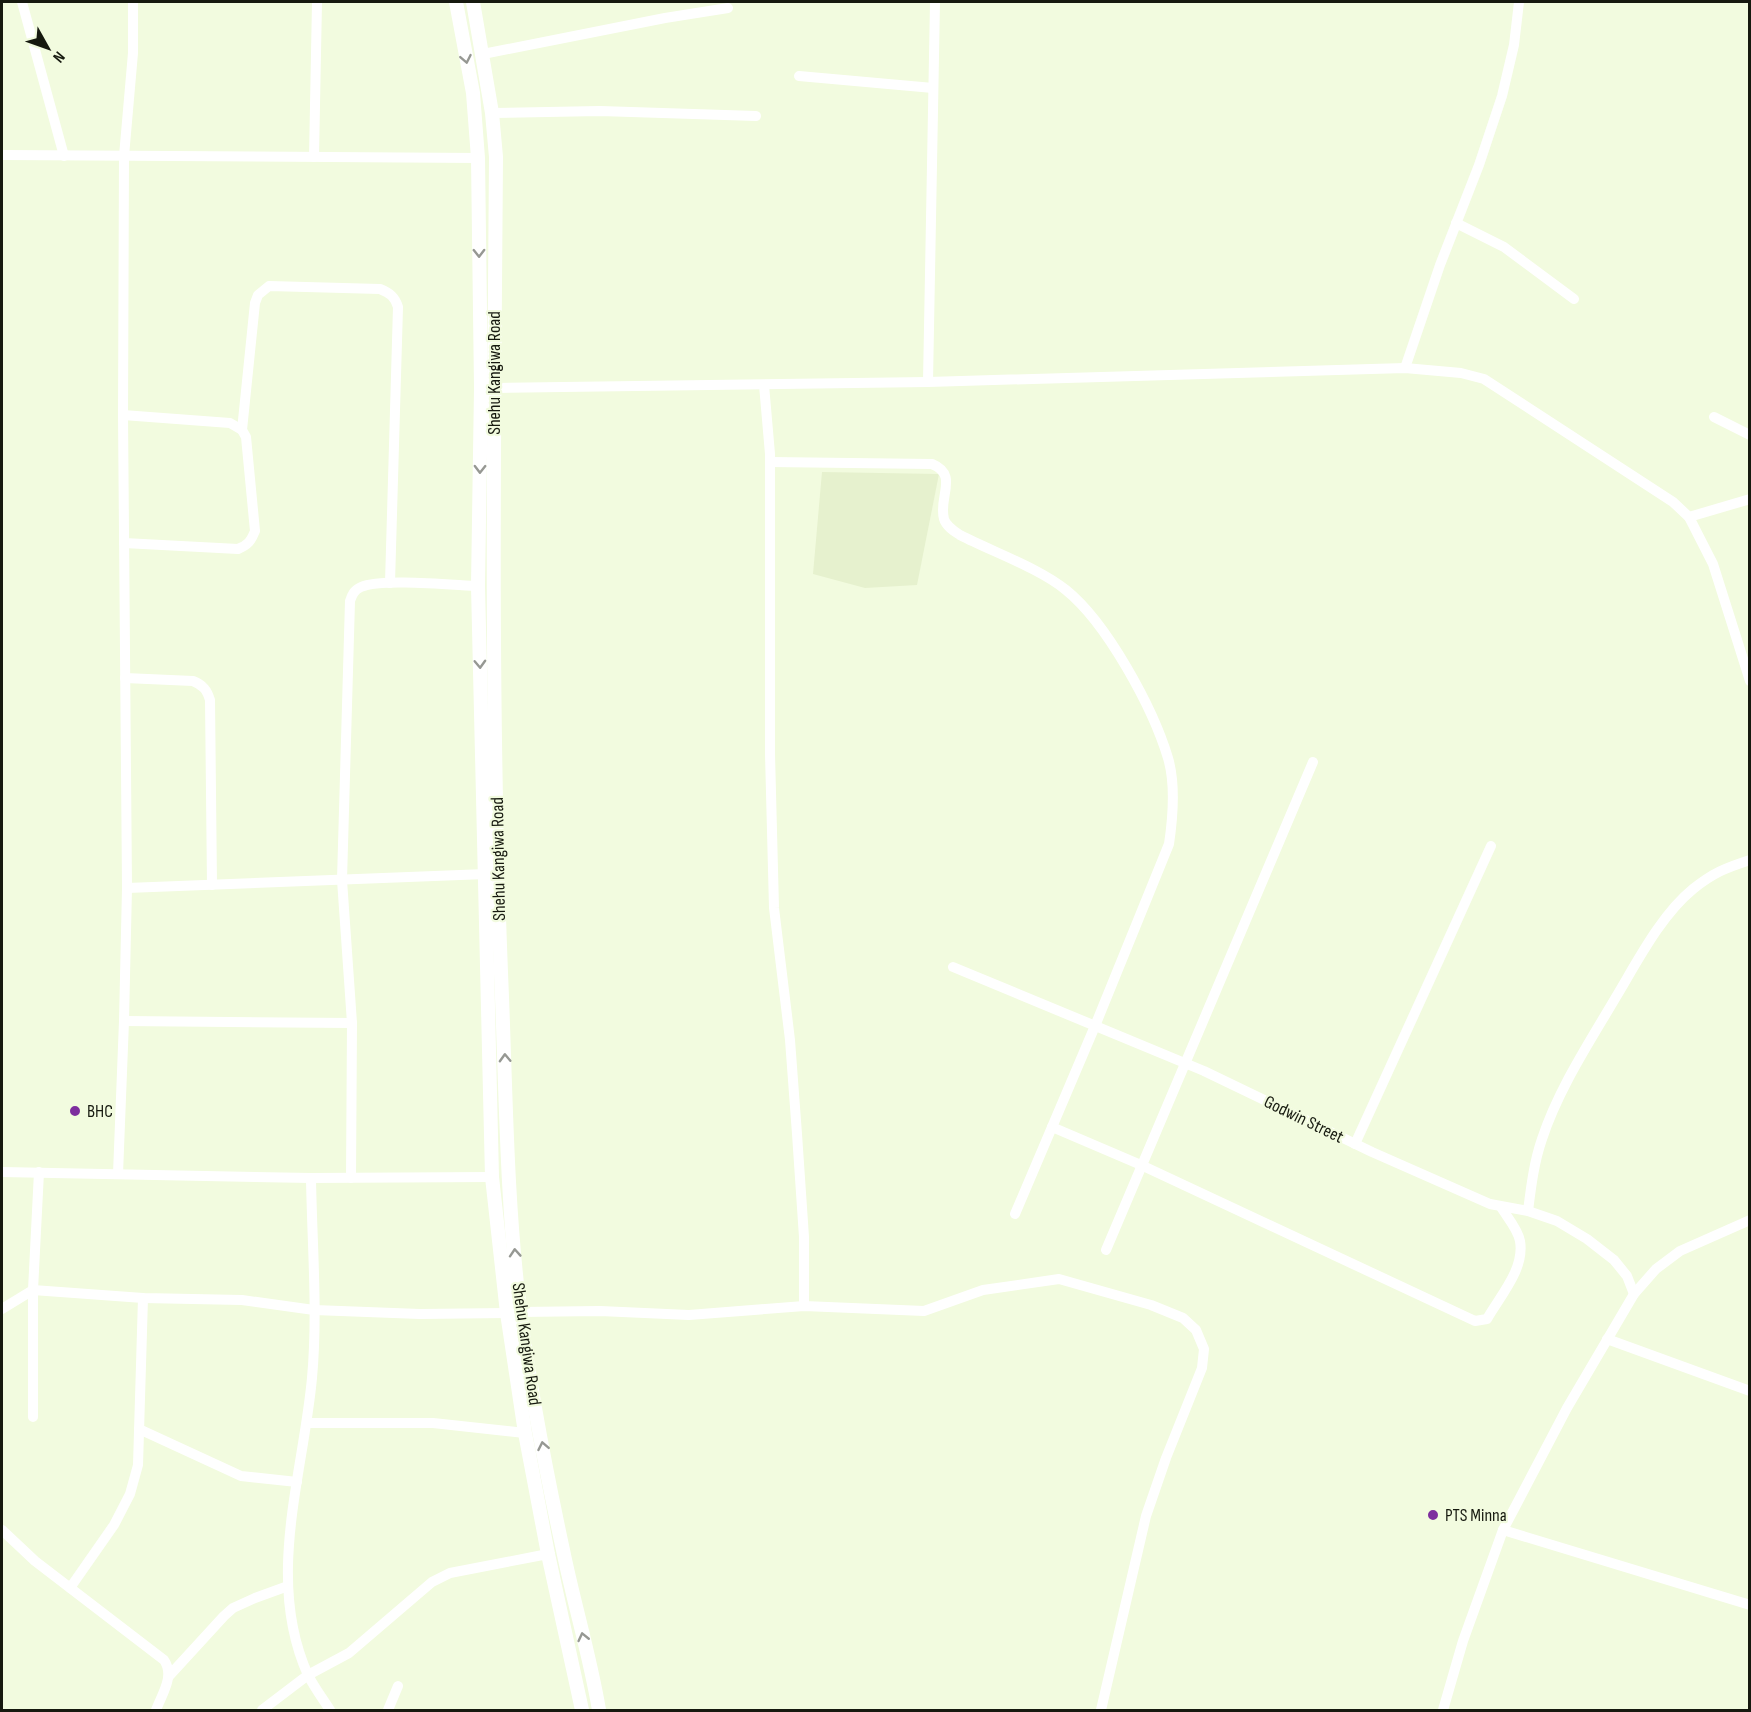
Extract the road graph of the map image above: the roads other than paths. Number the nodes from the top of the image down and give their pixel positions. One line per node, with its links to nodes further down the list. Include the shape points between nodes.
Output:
1 (22, 2): 15 (street)
2 (134, 2): 16 (street)
3 (317, 2): 17 (street)
4 (456, 2): 18 (main road, Shehu Kangiwa Road, one-way to 18, via 473,93)
5 (473, 2): 9 (main road, Shehu Kangiwa Road)
6 (935, 2): 11 (street)
7 (1519, 2): 19 (street, via 1502,96)
8 (728, 8): 9 (street)
9 (483, 54): 12 (main road, Shehu Kangiwa Road)
10 (799, 76): 11 (street)
11 (933, 88): 22 (street)
12 (492, 113): 13 (street, via 600,111); 24 (main road, Shehu Kangiwa Road, via 496,158)
13 (756, 116)
14 (2, 155): 15 (street)
15 (64, 156): 16 (street)
16 (124, 156): 17 (street); 25 (street)
17 (314, 157): 18 (street)
18 (478, 158): 34 (main road, Shehu Kangiwa Road, one-way to 34)
19 (1456, 223): 20 (street, via 1504,247); 21 (street)
20 (1574, 299)
21 (1406, 368): 22 (street); 31 (street, via 1484,379)
22 (928, 382): 23 (street)
23 (764, 385): 24 (street); 29 (street)
24 (495, 388): 69 (main road, Shehu Kangiwa Road, one-way to 24, via 497,875 492,586)
25 (123, 415): 27 (street, via 230,423); 32 (street)
26 (1714, 417): 28 (street)
27 (242, 430): 32 (street, via 246,437 255,531 246,546 238,549); 33 (street, via 255,303 262,290 269,286 380,289 396,299)
28 (1749, 435)
29 (770, 462): 47 (street, via 932,464 942,468 946,475 944,519 949,527 1066,590 1110,640 1132,677 1168,759 1172,819 1169,844); 66 (street, via 774,908 790,1040 804,1237)
30 (1749, 499): 31 (street)
31 (1689, 517): 36 (street, via 1713,564)
32 (124, 543): 35 (street)
33 (390, 584): 34 (street); 41 (street, via 358,588 350,601)
34 (478, 586): 40 (main road, Shehu Kangiwa Road, one-way to 40)
35 (125, 678): 42 (street, via 193,681 208,693); 43 (street)
36 (1749, 681)
37 (1313, 762): 48 (street)
38 (1491, 846): 50 (street)
39 (1749, 860): 59 (street, via 1720,870 1692,890 1671,912 1638,960 1580,1056 1542,1138)
40 (486, 874): 41 (street); 57 (main road, Shehu Kangiwa Road)
41 (342, 880): 42 (street); 46 (street)
42 (212, 885): 43 (street)
43 (127, 888): 45 (street)
44 (953, 967): 47 (street, Godwin Street)
45 (124, 1021): 46 (street); 54 (street)
46 (352, 1023): 56 (street)
47 (1095, 1026): 48 (street, Godwin Street); 49 (street)
48 (1184, 1063): 50 (street, Godwin Street); 51 (street)
49 (1052, 1127): 51 (street); 60 (street)
50 (1355, 1144): 58 (street, Godwin Street)
51 (1141, 1165): 58 (street, via 1475,1321 1487,1319 1519,1260 1520,1241); 62 (street)
52 (2, 1172): 53 (street)
53 (39, 1172): 54 (street); 63 (street)
54 (118, 1174): 55 (street)
55 (311, 1178): 56 (street); 68 (street)
56 (351, 1178): 57 (street)
57 (492, 1178): 69 (main road, Shehu Kangiwa Road)
58 (1501, 1207): 59 (street, Godwin Street)
59 (1528, 1211): 64 (street, Godwin Street, via 1557,1221 1614,1260 1627,1276)
60 (1015, 1214)
61 (1749, 1220): 64 (street, via 1680,1251 1656,1269)
62 (1106, 1250)
63 (33, 1290): 65 (street); 67 (street); 72 (street)
64 (1634, 1294): 70 (street)
65 (143, 1298): 68 (street, via 242,1300); 74 (street)
66 (804, 1306): 69 (street, via 690,1315); 92 (street, via 924,1311 983,1290 1059,1279 1151,1305 1183,1318 1196,1330 1204,1349 1202,1368 1146,1516)
67 (2, 1309)
68 (314, 1310): 69 (street); 73 (street)
69 (513, 1312): 75 (main road, Shehu Kangiwa Road); 91 (main road, Shehu Kangiwa Road, one-way to 69)
70 (1607, 1339): 71 (street); 78 (street)
71 (1749, 1391)
72 (33, 1417)
73 (307, 1423): 75 (street, via 433,1423); 76 (street)
74 (139, 1429): 76 (street, via 242,1476); 81 (street, via 138,1466 130,1494 114,1526)
75 (525, 1433): 79 (main road, Shehu Kangiwa Road)
76 (297, 1482): 80 (street)
77 (2, 1530): 81 (street)
78 (1503, 1530): 82 (street); 93 (street)
79 (548, 1554): 83 (street, via 450,1573 415,1596 349,1653); 90 (main road, Shehu Kangiwa Road)
80 (288, 1586): 83 (street, via 294,1632); 84 (street, via 233,1608)
81 (70, 1588): 84 (street, via 164,1659)
82 (1749, 1605)
83 (308, 1675): 87 (street); 88 (street)
84 (170, 1676): 86 (street)
85 (398, 1686): 89 (street)
86 (156, 1710)
87 (262, 1710)
88 (330, 1710)
89 (388, 1710)
90 (582, 1710)
91 (599, 1710)
92 (1101, 1710)
93 (1443, 1710)

